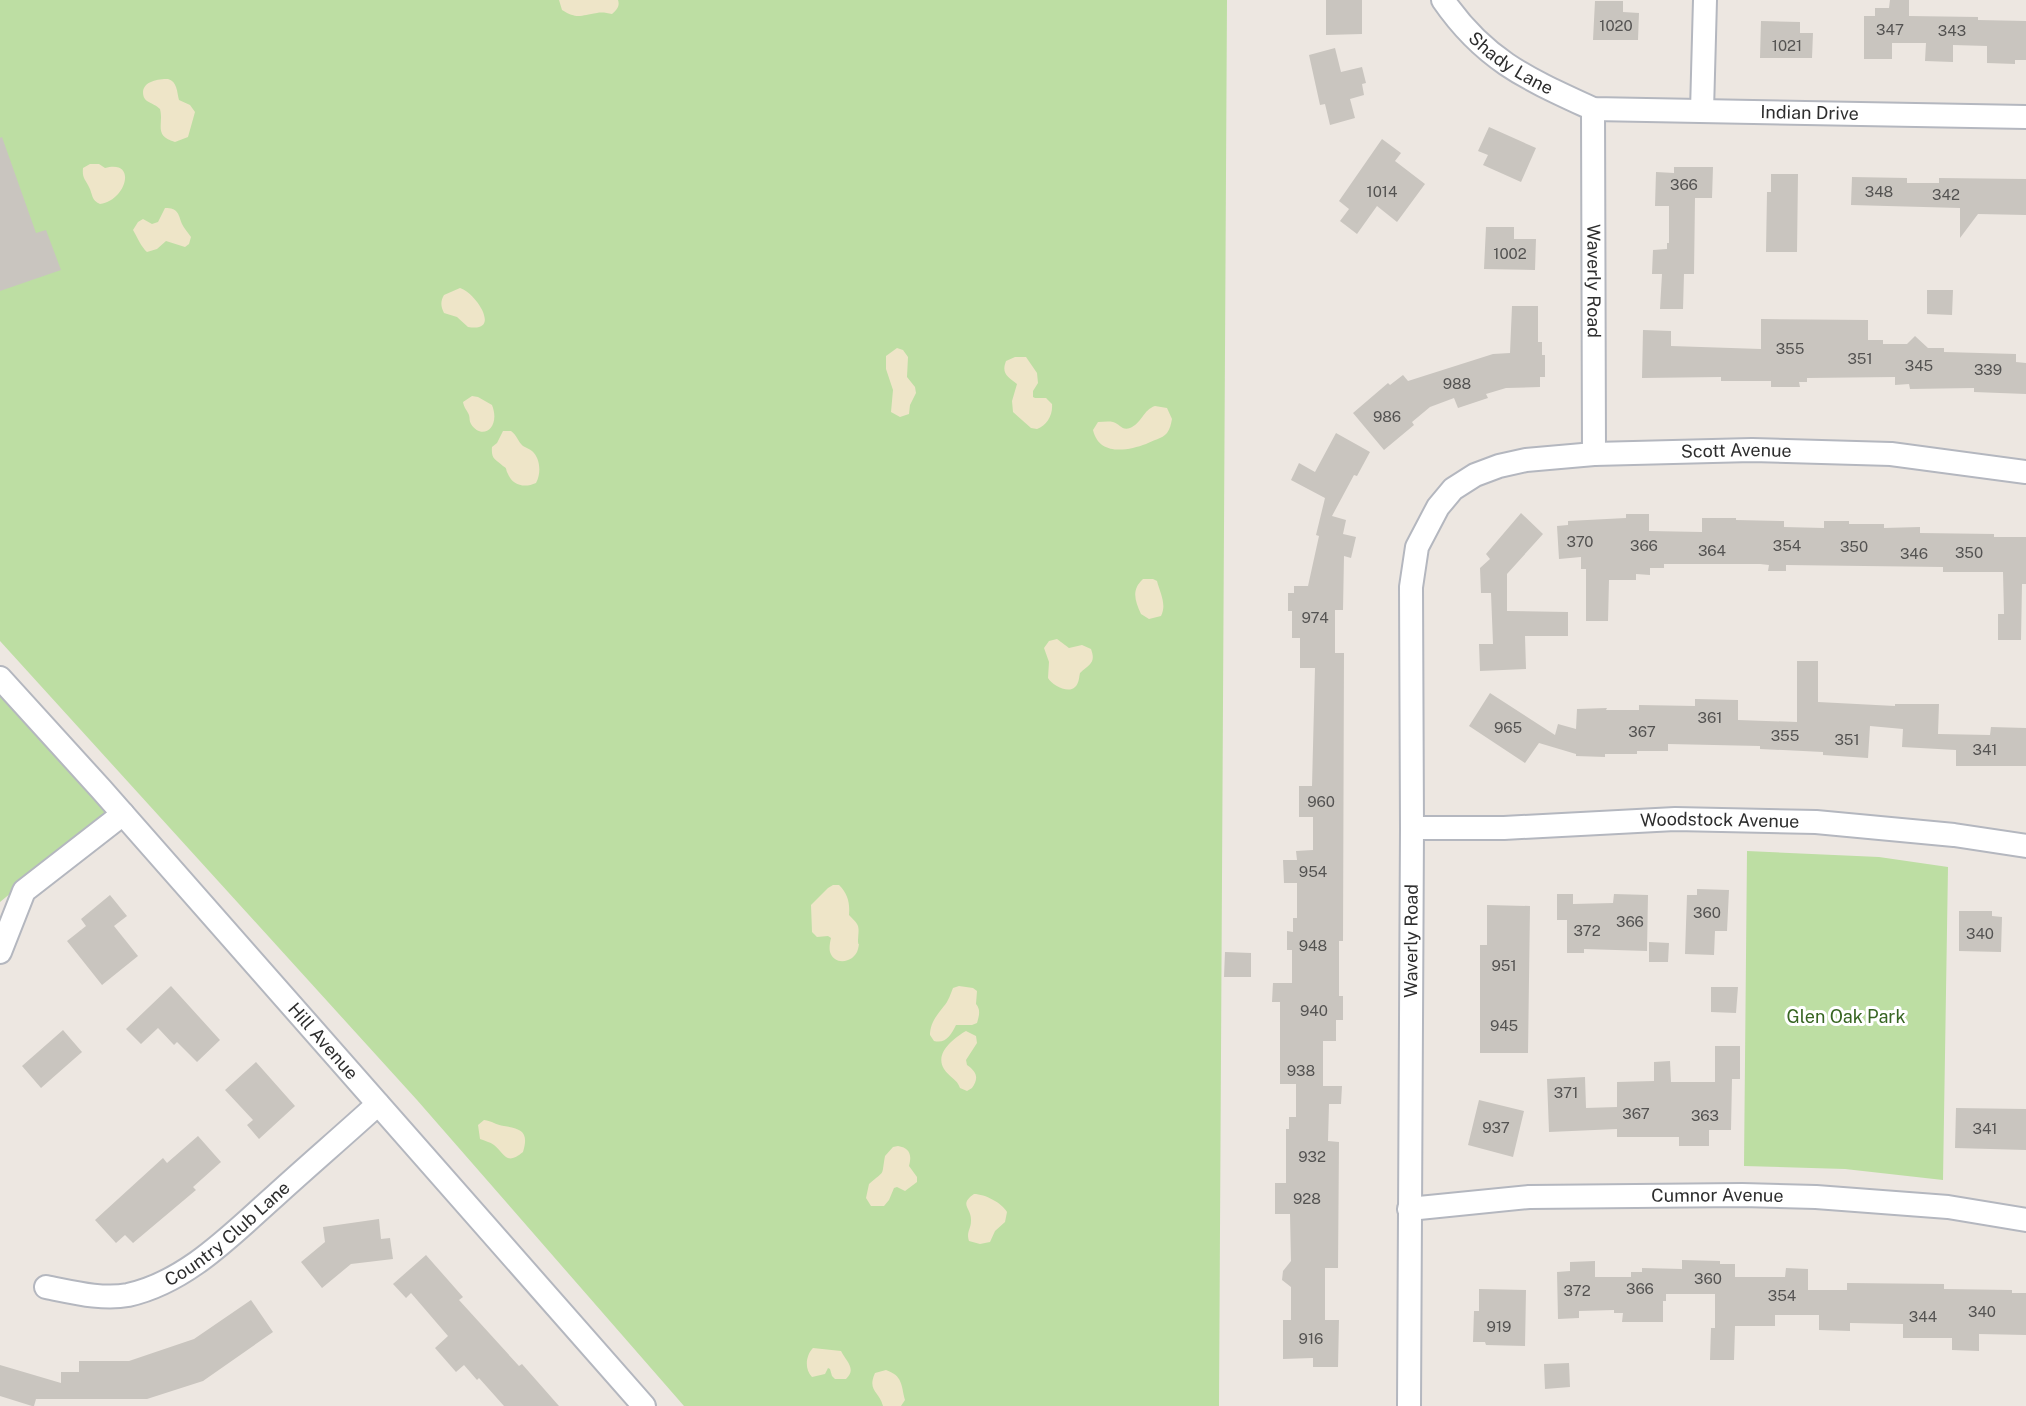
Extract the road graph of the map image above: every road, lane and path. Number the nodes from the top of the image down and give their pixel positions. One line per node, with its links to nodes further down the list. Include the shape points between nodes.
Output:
1 (1443, 0): 3 (street, Shady Lane, via 1477,42 1507,66)
2 (1705, 0): 4 (street)
3 (1593, 109): 4 (street, Indian Drive); 6 (street, Waverly Road)
4 (1702, 111): 5 (street, Indian Drive)
5 (2026, 117)
6 (1594, 454): 7 (street, Scott Avenue, via 1752,450 1891,454); 8 (street, Scott Avenue, via 1499,466)
7 (2026, 472)
8 (1453, 489): 11 (street, Waverly Road, via 1425,527 1413,567)
9 (0, 678): 10 (street, Hill Avenue)
10 (123, 814): 13 (street, via 24,891); 14 (street, Hill Avenue)
11 (1412, 828): 12 (street, Woodstock Avenue, via 1504,828 1675,819 1816,822); 15 (street, Waverly Road)
12 (2026, 846)
13 (0, 952)
14 (378, 1104): 17 (street, Country Club Lane, via 223,1242 179,1274 127,1295 75,1293); 18 (street, Hill Avenue)
15 (1409, 1209): 16 (street, Cumnor Avenue, via 1529,1197 1742,1195 1948,1207); 19 (street, Waverly Road)
16 (2026, 1220)
17 (46, 1287)
18 (644, 1406)
19 (1409, 1406)

